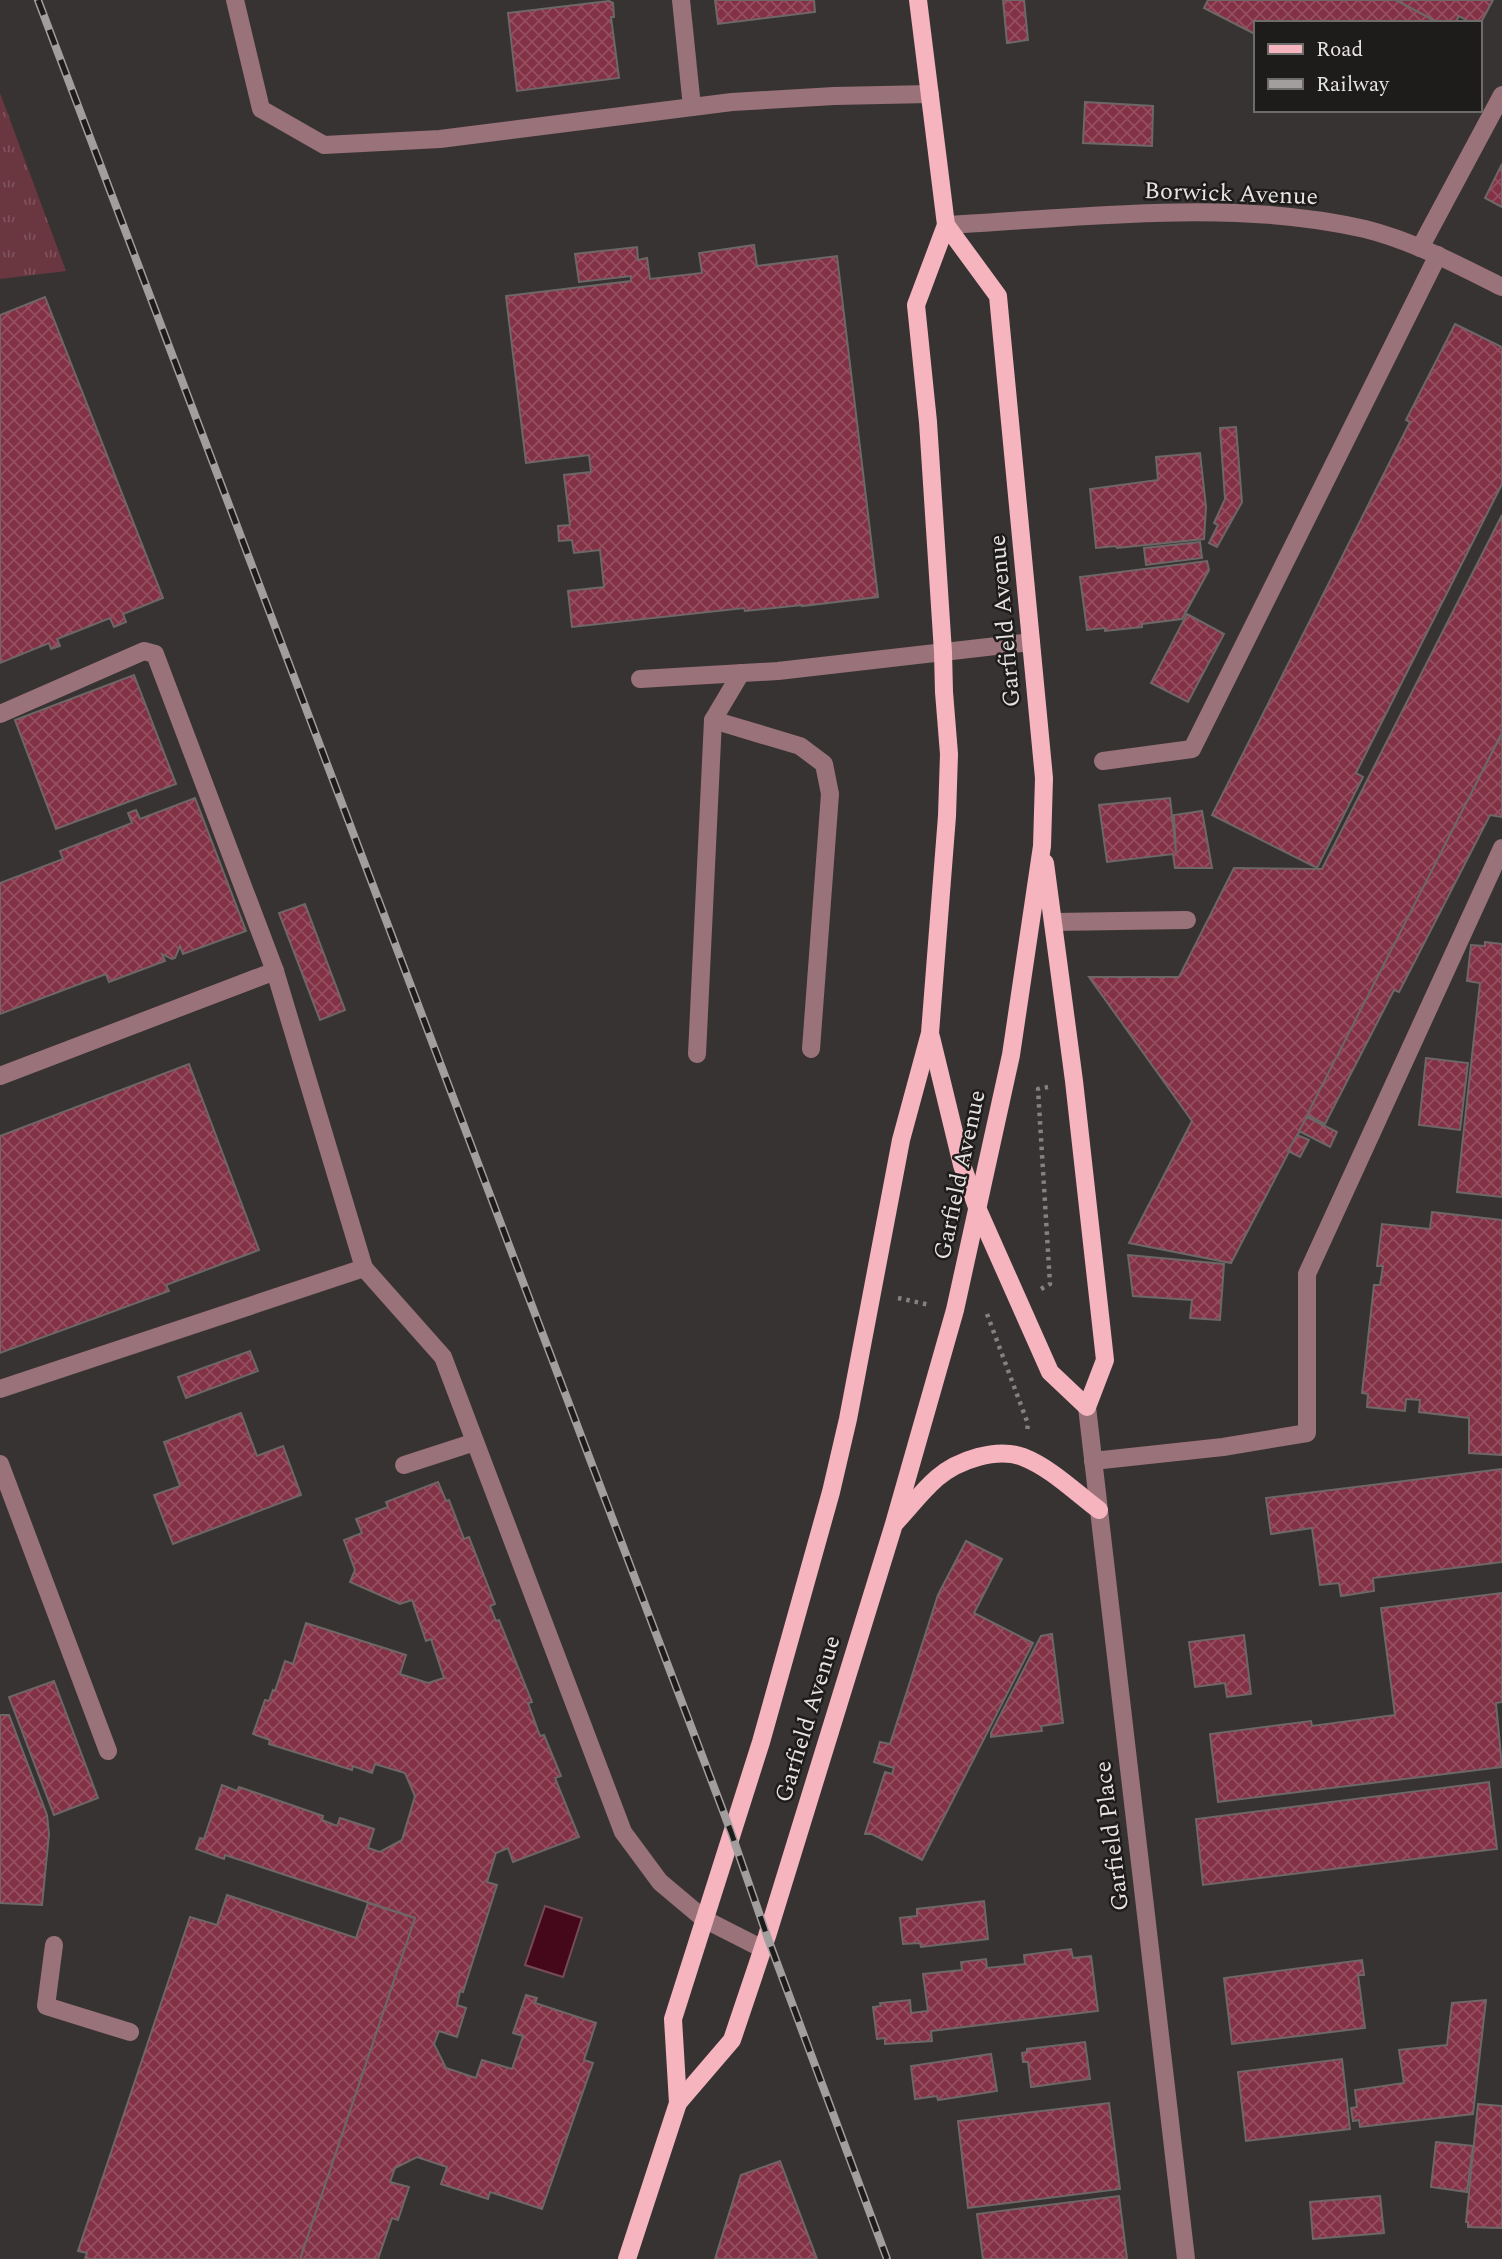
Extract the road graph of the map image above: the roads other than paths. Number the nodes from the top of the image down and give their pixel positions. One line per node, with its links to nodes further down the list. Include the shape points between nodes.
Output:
1 (235, 0): 6 (street, via 261,108 324,145 440,139)
2 (681, 0): 6 (street)
3 (918, 0): 4 (main road, Garfield Avenue)
4 (930, 94): 6 (street); 7 (main road, Garfield Avenue)
5 (1502, 95): 8 (street)
6 (692, 107)
7 (946, 225): 8 (street, Borwick Avenue, via 1153,214 1264,215 1368,230); 11 (main road, Garfield Avenue, via 998,296); 12 (main road, Garfield Avenue, via 916,305)
8 (1420, 248): 9 (street, Borwick Avenue)
9 (1438, 255): 10 (street, Borwick Avenue); 17 (street, via 1192,749)
10 (1502, 287)
11 (1031, 642): 12 (street); 18 (main road, Garfield Avenue, via 1044,778)
12 (943, 652): 13 (street); 23 (main road, Garfield Avenue, via 949,754 947,816)
13 (741, 673): 14 (street); 16 (street)
14 (640, 679)
15 (0, 714): 22 (street, via 144,651 155,654)
16 (713, 720): 24 (street, via 800,746 824,764 830,794); 25 (street)
17 (1103, 761)
18 (1042, 846): 21 (main road); 27 (main road, Garfield Avenue, via 1011,1055)
19 (1502, 848): 32 (street, via 1307,1274 1307,1433)
20 (1187, 920): 21 (street)
21 (1054, 922): 30 (main road, via 1105,1360)
22 (275, 971): 26 (street); 28 (street)
23 (930, 1033): 27 (main road, via 962,1165); 38 (main road, Garfield Avenue, via 901,1140 831,1492 761,1742)
24 (811, 1049)
25 (697, 1054)
26 (0, 1076)
27 (978, 1210): 30 (main road, via 1050,1372); 36 (main road, Garfield Avenue, via 953,1319)
28 (364, 1268): 29 (street); 31 (street, via 443,1357)
29 (0, 1389)
30 (1087, 1407): 32 (street, Garfield Place)
31 (475, 1442): 34 (street); 38 (street, via 623,1832 660,1882)
32 (1093, 1461): 35 (street, Garfield Place)
33 (0, 1464): 37 (street)
34 (404, 1465)
35 (1099, 1510): 36 (main road, via 1022,1456 998,1454 971,1458 938,1477); 44 (street, Garfield Place)
36 (894, 1524): 40 (main road, Garfield Avenue)
37 (108, 1751)
38 (704, 1919): 40 (street); 42 (main road, Garfield Avenue, via 673,2019)
39 (54, 1945): 41 (street, via 46,2006)
40 (763, 1949): 42 (main road, Garfield Avenue, via 732,2040)
41 (130, 2032)
42 (678, 2104): 43 (main road, Garfield Avenue)
43 (627, 2259)
44 (1186, 2259)

